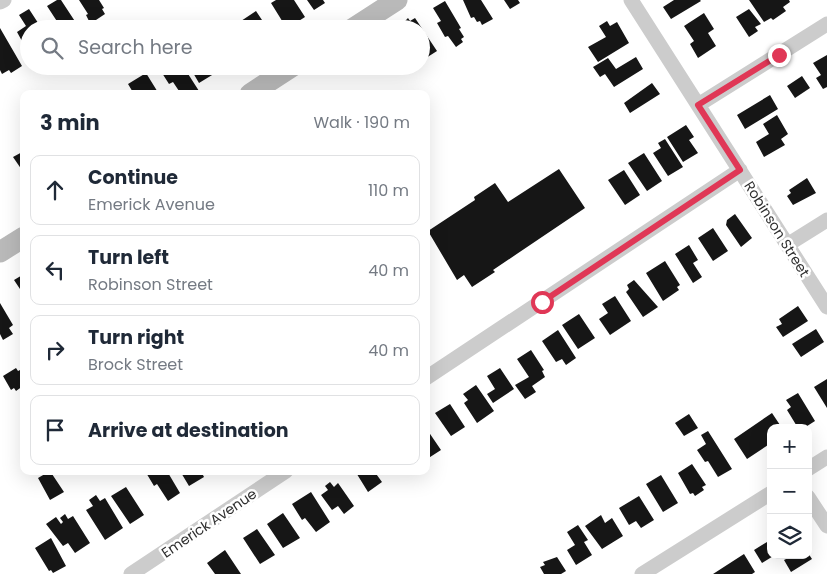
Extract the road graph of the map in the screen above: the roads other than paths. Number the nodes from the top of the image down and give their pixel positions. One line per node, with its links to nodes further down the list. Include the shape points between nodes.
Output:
1 (4, 0): 4 (street)
2 (398, 0): 5 (main road)
3 (631, 0): 9 (street, Robinson Street)
4 (0, 2)
5 (366, 20)
6 (827, 24): 9 (street)
7 (279, 75): 8 (main road)
8 (256, 90)
9 (698, 105): 10 (street, Robinson Street)
10 (740, 170): 13 (street, Robinson Street); 16 (street)
11 (827, 220): 13 (street)
12 (20, 240): 14 (main road)
13 (787, 245): 15 (street, Robinson Street)
14 (0, 252)
15 (827, 307)
16 (430, 375)
17 (827, 457): 18 (street)
18 (812, 466)
19 (280, 475): 23 (street, Emerick Avenue)
20 (767, 496): 24 (street)
21 (812, 503): 22 (street)
22 (827, 526)
23 (131, 574)
24 (642, 574)

